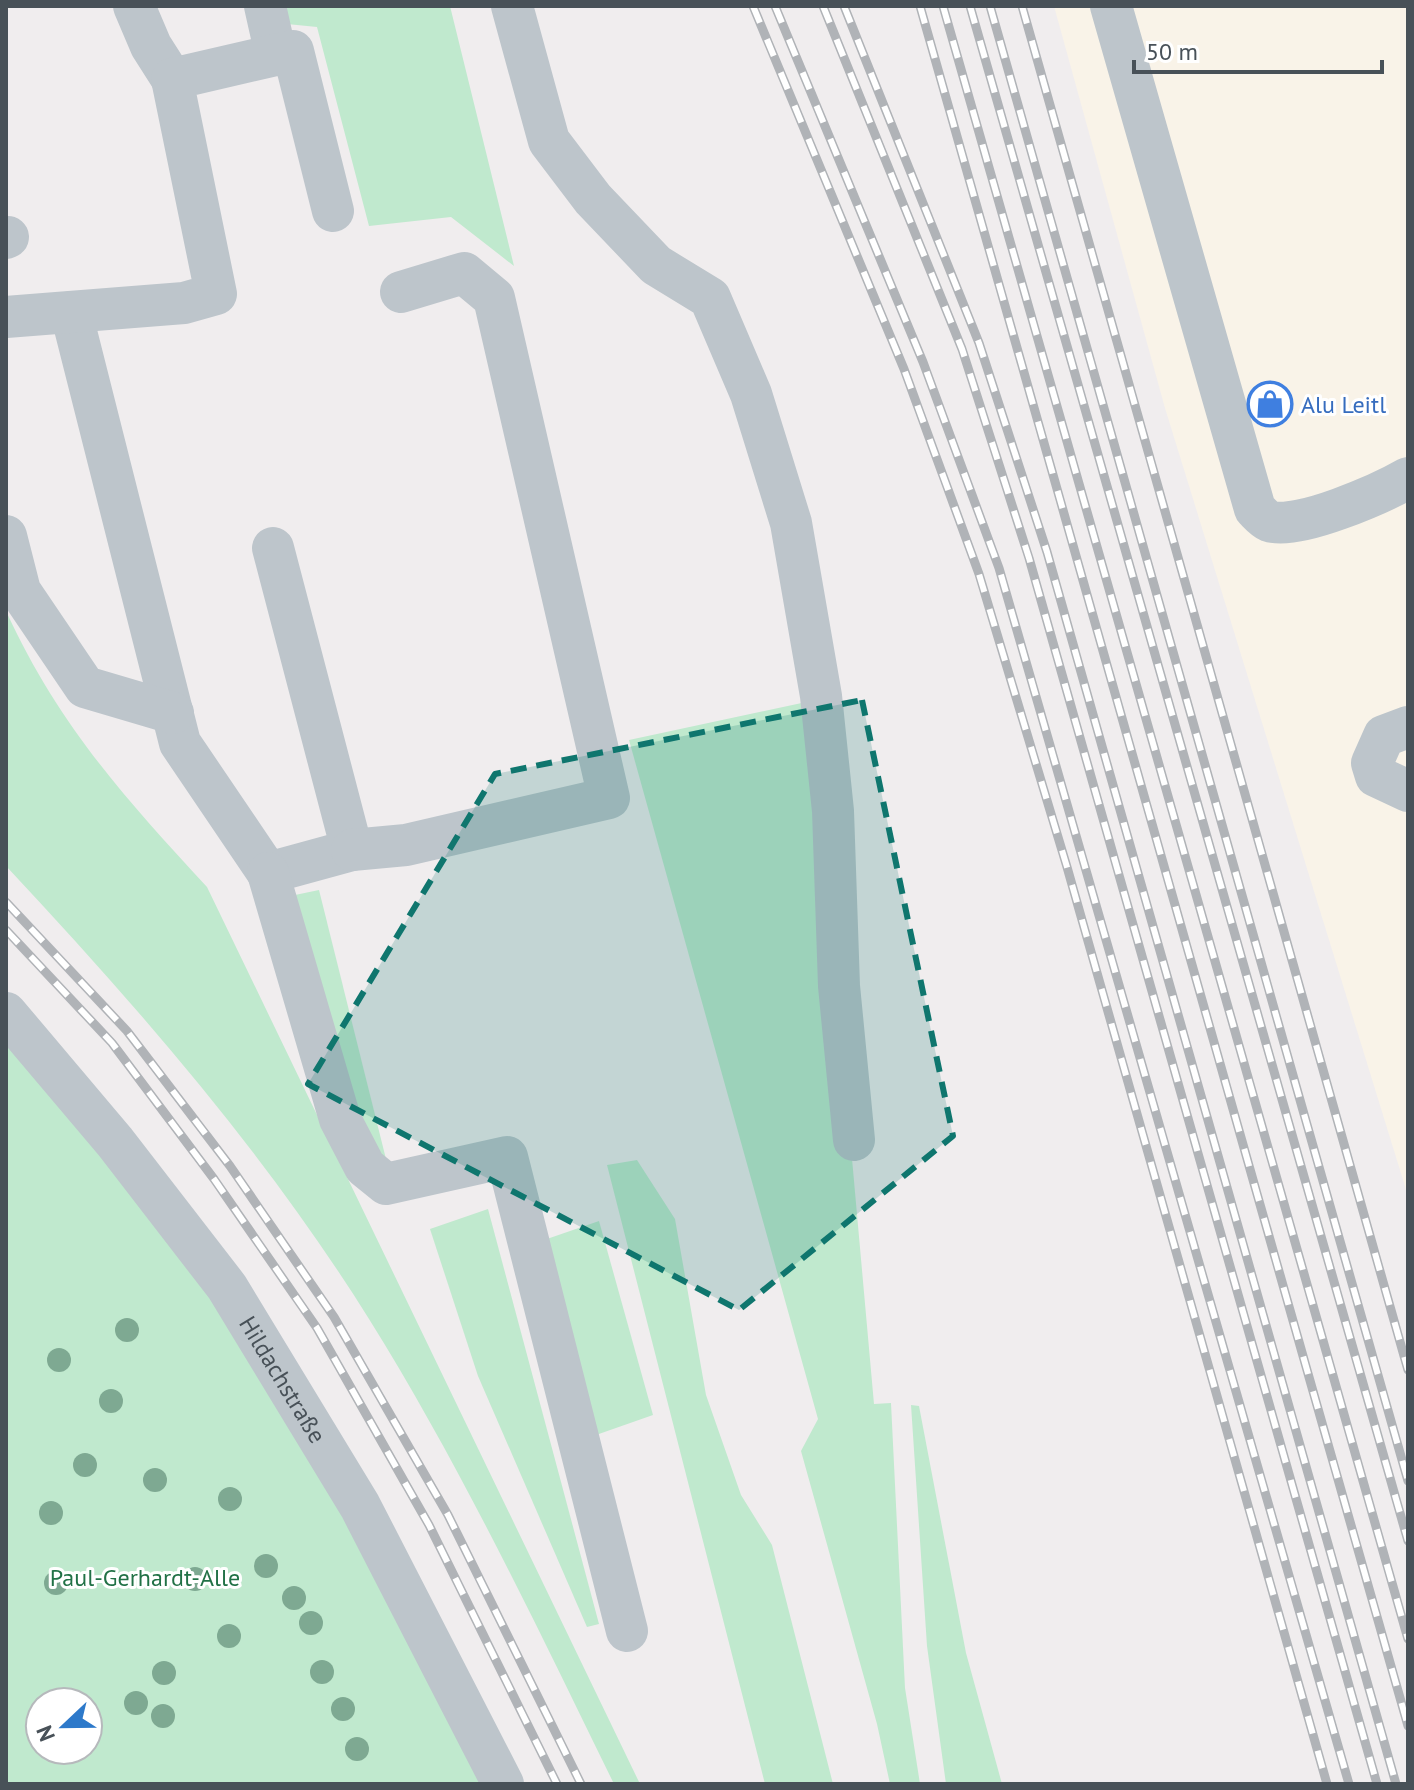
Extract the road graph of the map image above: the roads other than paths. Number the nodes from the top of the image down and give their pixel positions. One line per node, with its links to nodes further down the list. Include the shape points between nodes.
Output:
1 (134, 6): 6 (lane)
2 (265, 6): 5 (lane)
3 (512, 6): 20 (lane, via 549,141 593,199 656,265 710,298 751,394 791,523 832,796 839,986)
4 (1111, 6): 11 (lane, via 1255,509 1267,520 1285,523 1372,499)
5 (276, 55): 6 (lane); 7 (lane, via 293,51)
6 (172, 79): 9 (lane, via 216,294 184,303)
7 (333, 211)
8 (401, 292): 17 (lane, via 464,273 494,298 609,798 406,845)
9 (71, 312): 10 (lane); 14 (lane)
10 (6, 317)
11 (1408, 478)
12 (6, 536): 14 (lane, via 20,591 85,687)
13 (273, 548): 17 (lane)
14 (173, 713): 18 (lane, via 180,743)
15 (1408, 727): 16 (lane, via 1384,736 1372,763 1376,776)
16 (1408, 791)
17 (352, 850): 18 (lane)
18 (268, 873): 21 (lane, via 340,1119 365,1167 386,1184 507,1157)
19 (6, 1013): 22 (lane, Hildachstraße, via 227,1287 360,1506)
20 (854, 1140)
21 (627, 1631)
22 (503, 1784)

